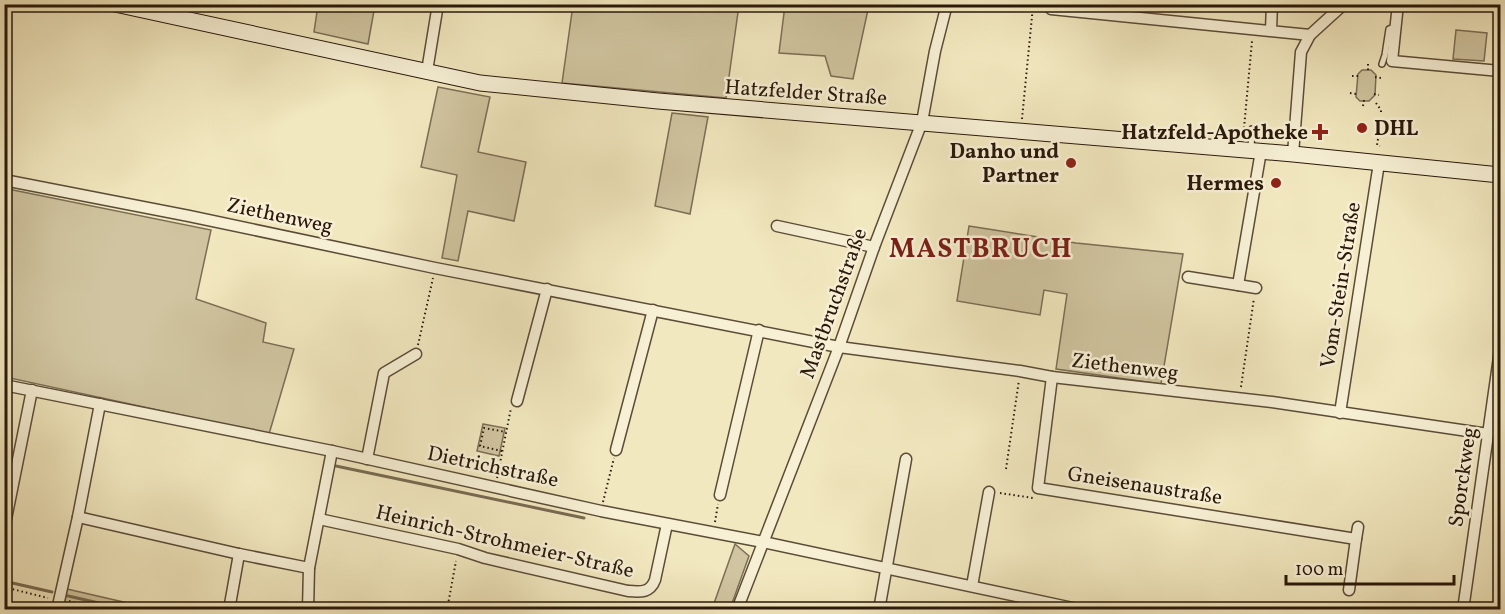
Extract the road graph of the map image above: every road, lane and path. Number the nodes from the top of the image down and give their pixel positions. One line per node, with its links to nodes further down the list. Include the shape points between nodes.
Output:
1 (115, 4): 18 (street, Hatzfelder Straße)
2 (438, 4): 18 (street)
3 (947, 4): 32 (street, Mastbruchstraße)
4 (1122, 4): 10 (street)
5 (1272, 4): 13 (street)
6 (1344, 4): 14 (street)
7 (1398, 4): 11 (street)
8 (1033, 6): 34 (path)
9 (1051, 9): 10 (street)
10 (1121, 17): 12 (street)
11 (1396, 26): 16 (lane, via 1389,29); 19 (street, via 1392,62)
12 (1253, 29): 13 (street); 33 (path, via 1244,128)
13 (1271, 30): 14 (street)
14 (1310, 35): 38 (street, via 1301,51)
15 (1368, 63): 17 (path)
16 (1382, 64)
17 (1368, 70)
18 (427, 71): 32 (street, Hatzfelder Straße, via 480,83 601,96)
19 (1500, 71)
20 (1352, 76): 21 (path)
21 (1358, 76)
22 (1375, 78): 23 (path)
23 (1381, 78)
24 (1350, 93): 25 (path)
25 (1356, 94)
26 (1374, 94): 27 (path)
27 (1379, 95)
28 (1364, 100): 30 (path)
29 (1376, 103): 31 (path)
30 (1363, 106)
31 (1381, 114)
32 (922, 122): 34 (street, Hatzfelder Straße); 43 (street, Mastbruchstraße)
33 (1252, 129): 37 (lane)
34 (1021, 130): 37 (street, Hatzfelder Straße)
35 (1378, 139): 36 (path)
36 (1380, 146)
37 (1256, 151): 38 (street, Hatzfelder Straße); 46 (street)
38 (1293, 154): 39 (street, Hatzfelder Straße)
39 (1379, 163): 40 (street, Hatzfelder Straße); 61 (street, Vom-Stein-Straße)
40 (1500, 175)
41 (4, 180): 44 (street, Ziethenweg)
42 (777, 226): 43 (street)
43 (874, 247): 51 (street, Mastbruchstraße)
44 (435, 268): 47 (street, Ziethenweg); 53 (path)
45 (1188, 277): 46 (street)
46 (1238, 285): 48 (street)
47 (547, 288): 49 (street, Ziethenweg); 59 (street)
48 (1256, 288): 58 (path)
49 (653, 310): 50 (street, Ziethenweg); 64 (street)
50 (759, 330): 51 (street, Ziethenweg); 73 (street)
51 (839, 347): 54 (street, Ziethenweg); 82 (street, Mastbruchstraße)
52 (1500, 350): 63 (street, Sporckweg)
53 (416, 354): 67 (street, via 384,373)
54 (1020, 371): 55 (street, Ziethenweg); 69 (path)
55 (1052, 377): 58 (street, Ziethenweg); 71 (street, Gneisenaustraße)
56 (4, 385): 57 (street, Dietrichstraße)
57 (32, 390): 60 (street, Dietrichstraße); 79 (street)
58 (1239, 399): 61 (street, Ziethenweg)
59 (517, 401): 62 (path, via 510,408)
60 (100, 404): 65 (street, Dietrichstraße); 75 (street)
61 (1340, 413): 63 (street, Ziethenweg)
62 (506, 432): 66 (path); 66 (path, via 484,428 480,446)
63 (1488, 434): 96 (street, Sporckweg)
64 (616, 450): 74 (path)
65 (332, 451): 67 (street, Dietrichstraße); 76 (street)
66 (502, 451): 70 (path)
67 (367, 459): 70 (street, Dietrichstraße)
68 (906, 459): 86 (street)
69 (1006, 469)
70 (495, 486): 74 (street, Dietrichstraße)
71 (1038, 488): 72 (path, via 1036,499); 81 (street, Gneisenaustraße)
72 (988, 492): 87 (street)
73 (720, 495): 80 (path)
74 (601, 511): 77 (street, Dietrichstraße)
75 (78, 517): 84 (street); 89 (street)
76 (319, 519): 83 (street, Heinrich-Strohmeier-Straße); 85 (street)
77 (668, 524): 80 (street, Dietrichstraße); 83 (street, Heinrich-Strohmeier-Straße, via 655,580 642,592)
78 (1358, 527): 81 (street)
79 (4, 529)
80 (712, 532): 82 (street, Dietrichstraße)
81 (1356, 539): 88 (street)
82 (763, 542): 86 (street, Dietrichstraße); 93 (street, Mastbruchstraße)
83 (458, 549): 92 (path)
84 (239, 555): 85 (street); 90 (street)
85 (309, 568): 91 (street)
86 (887, 569): 87 (street, Dietrichstraße); 94 (street)
87 (972, 586): 95 (street, Dietrichstraße)
88 (1348, 590)
89 (58, 604)
90 (229, 609)
91 (308, 609)
92 (447, 609)
93 (737, 609)
94 (879, 609)
95 (1082, 609)
96 (1463, 609)

